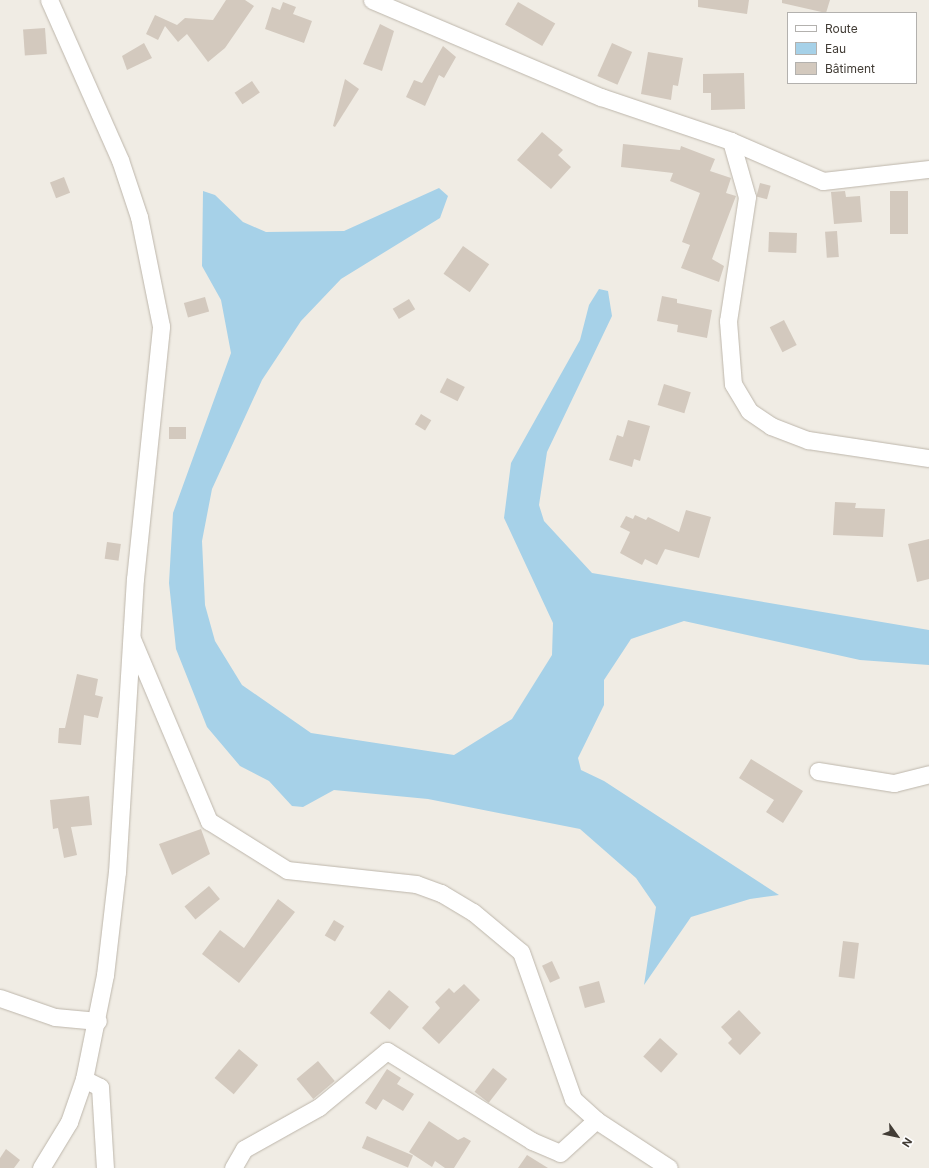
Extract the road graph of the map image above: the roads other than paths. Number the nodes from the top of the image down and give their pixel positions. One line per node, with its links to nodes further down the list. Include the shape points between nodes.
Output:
1 (49, 0): 6 (street, via 120,160 139,217 161,326)
2 (372, 0): 3 (street, via 601,97)
3 (731, 141): 4 (street, via 823,181); 5 (street, via 747,197 728,321 733,384 737,391 750,411 760,418 808,440)
4 (929, 169)
5 (929, 458)
6 (131, 637): 10 (street, via 117,872); 12 (street, via 209,820 287,870 416,884 442,893 473,912 521,952 573,1098)
7 (818, 771): 8 (street, via 894,783)
8 (929, 774)
9 (0, 998): 10 (street, via 55,1017)
10 (98, 1021): 11 (street)
11 (84, 1079): 14 (street, via 68,1122); 15 (street, via 100,1087)
12 (596, 1120): 13 (street); 16 (street, via 560,1153 532,1141 387,1052 319,1107 244,1149)
13 (651, 1162): 17 (street)
14 (40, 1168)
15 (105, 1168)
16 (234, 1168)
17 (669, 1168)

